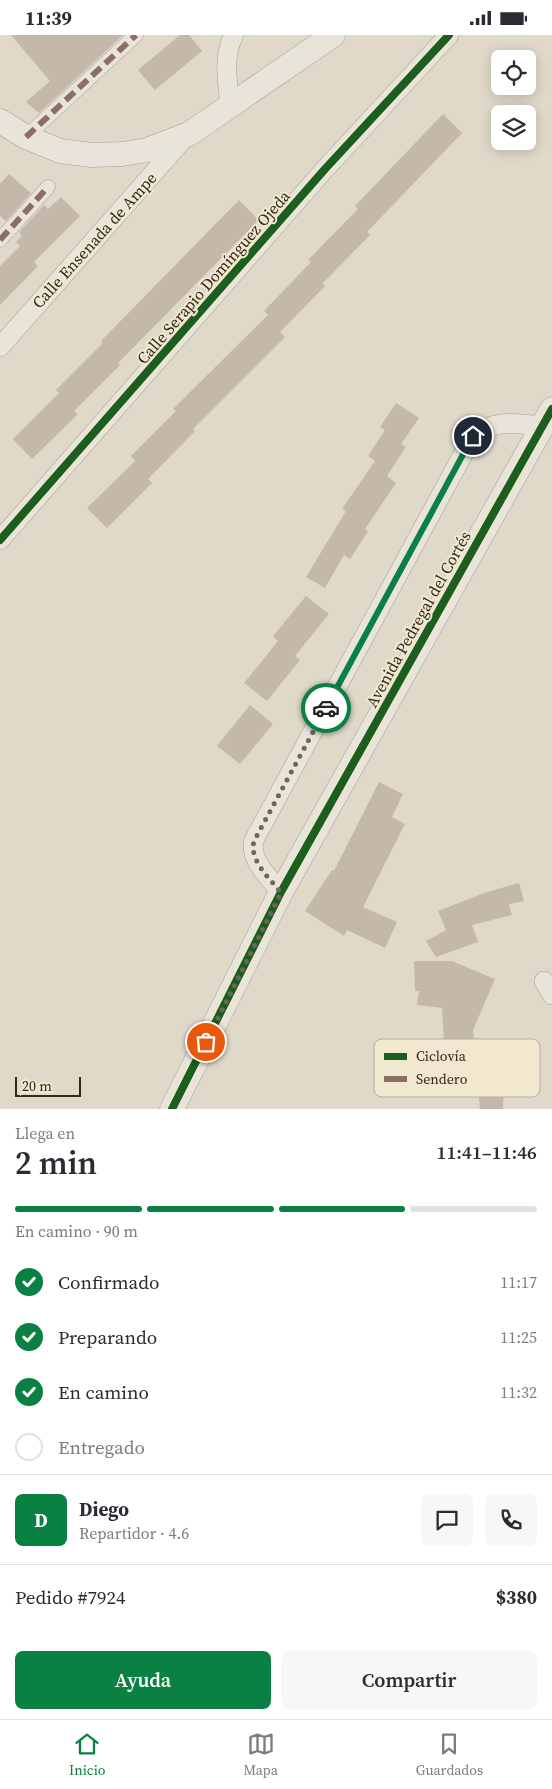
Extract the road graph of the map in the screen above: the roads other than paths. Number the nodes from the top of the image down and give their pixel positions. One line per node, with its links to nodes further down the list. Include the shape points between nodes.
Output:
1 (136, 35): 8 (street)
2 (234, 35): 5 (street, via 226,58)
3 (333, 35): 5 (street)
4 (450, 35): 13 (street, Calle Serapio Domínguez Ojeda, via 325,169)
5 (230, 106): 7 (street)
6 (0, 121): 8 (street)
7 (189, 134): 8 (street, via 147,150 99,155 60,151); 11 (street, Calle Ensenada de Ampe)
8 (26, 137)
9 (48, 187): 10 (street)
10 (0, 240)
11 (0, 347)
12 (548, 417): 14 (street, Avenida Pedregal del Cortés); 14 (street, via 500,423 485,427 473,436 254,841 251,851 256,861)
13 (0, 540)
14 (281, 893): 15 (street, Avenida Pedregal del Cortés)
15 (172, 1109)

